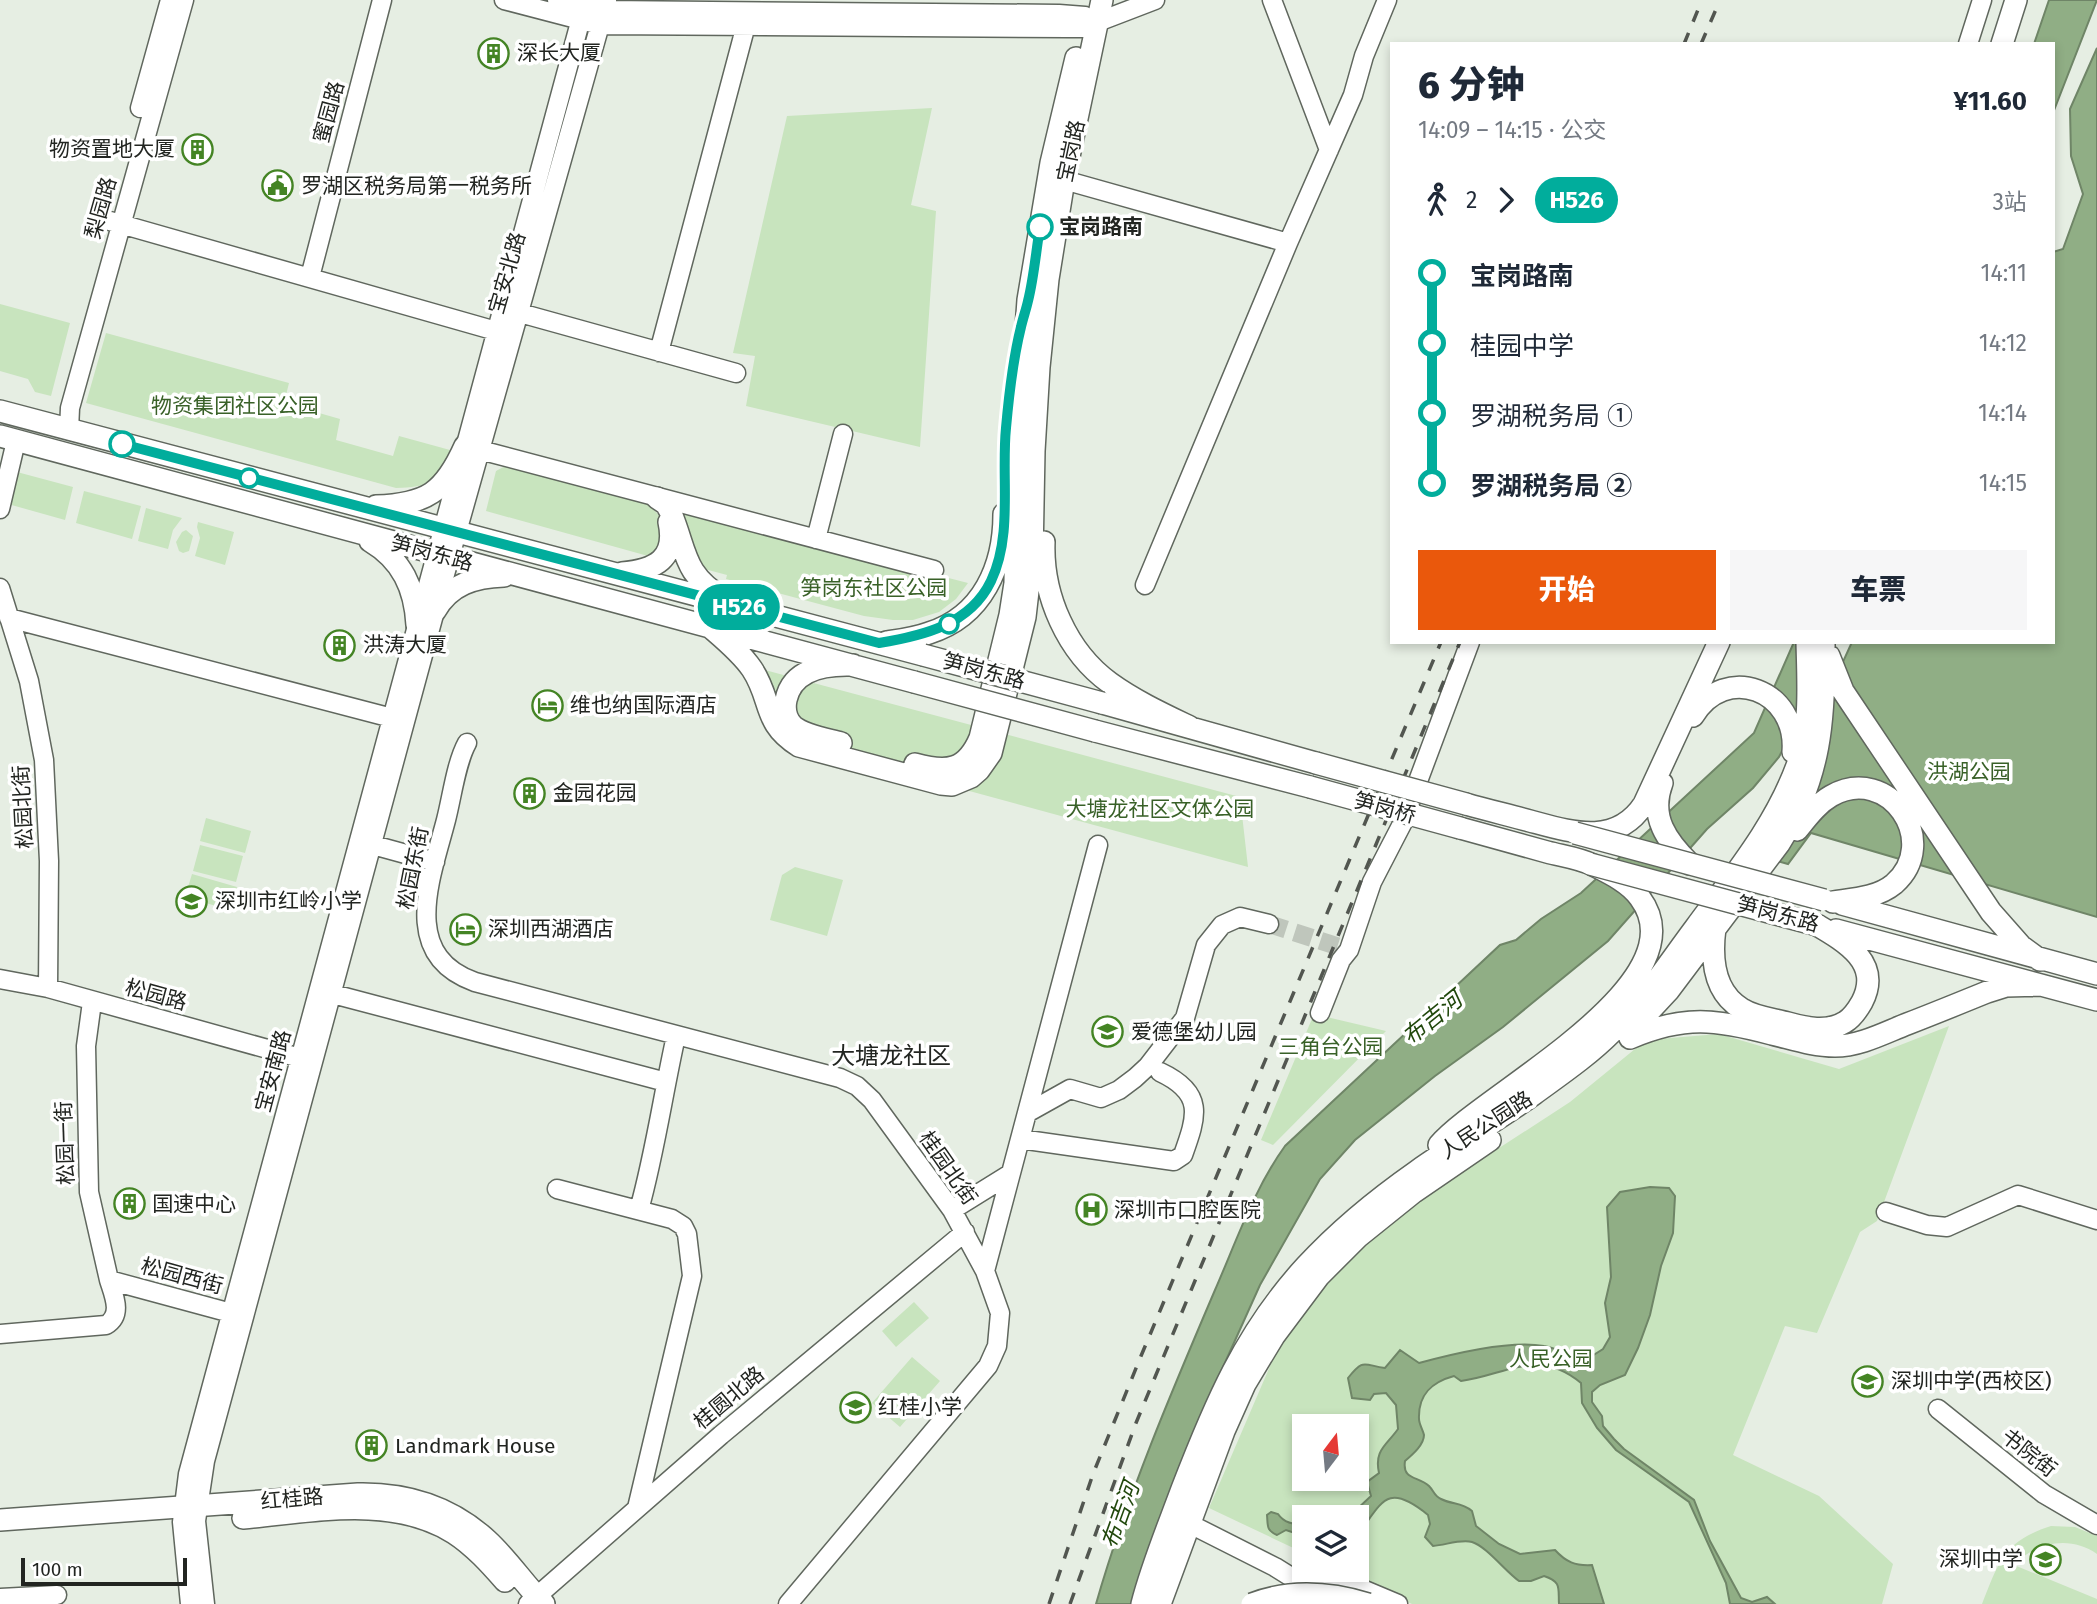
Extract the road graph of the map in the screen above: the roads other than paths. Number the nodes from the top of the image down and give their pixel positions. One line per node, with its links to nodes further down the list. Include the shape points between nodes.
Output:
1 (170, 0): 25 (street, 梨园路)
2 (184, 0): 25 (street, 梨园路)
3 (382, 0): 27 (street, 蜜园路)
4 (503, 0): 14 (street)
5 (557, 0): 14 (street)
6 (1102, 0): 16 (main road, 宝岗路)
7 (1272, 0): 22 (street)
8 (1388, 0): 21 (street)
9 (1982, 0): 18 (street)
10 (2003, 0): 19 (main road)
11 (2016, 0): 20 (main road)
12 (1150, 1): 16 (street)
13 (763, 6): 15 (street); 16 (street)
14 (583, 9): 15 (street); 30 (street, 宝安北路)
15 (604, 12): 17 (street); 29 (street, 宝安北路)
16 (1088, 17): 17 (street); 24 (main road, 宝岗路); 28 (main road, 宝岗路, via 1049,175)
17 (746, 25): 31 (street)
18 (1969, 42)
19 (1990, 42)
20 (2003, 42)
21 (1353, 95): 22 (street, via 1346,105 1333,110); 23 (street)
22 (1311, 101): 23 (street)
23 (1329, 150): 26 (street)
24 (1064, 180): 26 (street); 28 (main road, 宝岗路)
25 (115, 222): 27 (street); 34 (street, 梨园路, via 70,408)
26 (1289, 243): 48 (street)
27 (310, 277): 30 (street)
28 (1037, 301): 54 (main road, via 1027,602 994,742 979,770 961,783 941,784 799,746 774,725 760,683 748,664); 55 (main road, via 1018,337 1004,455 1003,531 991,582 964,614 947,625); 61 (main road, via 1017,456 1010,615 980,738 969,759 950,769 933,769 793,726 785,707 794,681 814,669); 63 (main road, via 1049,370 1043,547 1046,578 1063,628 1105,679)
29 (520, 313): 31 (street); 37 (street, 宝安北路)
30 (496, 331): 37 (street, 宝安北路)
31 (659, 352): 32 (street)
32 (736, 373)
33 (0, 411): 34 (main road, 笋岗东路)
34 (60, 427): 39 (main road, 笋岗东路)
35 (843, 434): 43 (street)
36 (8, 439): 40 (street); 41 (main road, 笋岗东路)
37 (473, 448): 38 (street); 39 (main road, via 430,496); 42 (street, 宝安北路)
38 (657, 498): 43 (street); 46 (main road, via 671,529 668,552 649,568); 50 (main road, via 671,513 698,581)
39 (360, 507): 42 (main road, 笋岗东路)
40 (0, 509)
41 (353, 531): 44 (main road, 笋岗东路); 53 (main road, via 389,554 404,572 413,594)
42 (450, 531): 44 (street, 宝安北路); 46 (main road, 笋岗东路)
43 (817, 539): 45 (street)
44 (443, 556): 47 (main road, 笋岗东路); 51 (street, 宝安南路); 53 (street, 宝安南路)
45 (934, 570)
46 (612, 573): 50 (main road, 笋岗东路)
47 (516, 576): 51 (main road, via 460,585); 54 (main road, 笋岗东路)
48 (1145, 585)
49 (0, 588): 52 (street, 松园北街)
50 (736, 606): 55 (main road, 笋岗东路)
51 (435, 611): 73 (street, 宝安南路)
52 (9, 618): 62 (street); 88 (street, 松园北街, via 29,681 44,760)
53 (417, 625): 62 (street, 宝安南路)
54 (710, 627): 61 (main road, 笋岗东路)
55 (879, 643): 63 (main road, 笋岗东路, bridge)
56 (1469, 644): 92 (street, via 1402,824 1372,882 1349,950)
57 (1718, 644): 65 (main road)
58 (1807, 644): 67 (main road, 人民公园路, via 1806,730)
59 (1825, 644): 72 (main road, 人民公园路, via 1824,709 1816,763 1794,821)
60 (1826, 644): 83 (main road, via 1843,691 1991,912)
61 (853, 665): 68 (main road, 笋岗东路, bridge)
62 (392, 718): 95 (street, 宝安南路)
63 (1190, 727): 66 (main road, 笋岗东路)
64 (467, 743): 76 (street, 松园东街)
65 (1675, 746): 67 (main road, via 1707,699 1716,693 1751,689 1772,698 1788,718 1794,740); 71 (main road, bridge, via 1632,820 1611,830); 78 (main road, via 1660,787 1658,820)
66 (1317, 763): 69 (main road, 笋岗桥, bridge)
67 (1790, 783): 75 (main road, 人民公园路)
68 (1310, 788): 70 (main road, 笋岗桥, bridge)
69 (1466, 804): 71 (main road, 笋岗东路)
70 (1460, 828): 77 (main road, 笋岗东路)
71 (1575, 833): 78 (main road, 笋岗东路, bridge)
72 (1779, 844): 75 (main road, 人民公园路); 79 (main road, via 1820,804 1845,790 1878,792 1902,809 1909,821 1912,845 1908,864 1894,884 1855,899)
73 (373, 845): 76 (street); 89 (street, 宝安南路)
74 (1098, 845): 98 (street)
75 (1758, 857): 82 (main road, 人民公园路); 100 (main road, 人民公园路, via 1611,1033 1531,1097)
76 (435, 862): 86 (street, 松园东街, via 425,918 431,944 447,969)
77 (1590, 864): 81 (main road, 笋岗东路, bridge); 100 (main road, bridge, via 1629,886 1647,907 1652,937 1646,961 1601,1015 1560,1052 1461,1124)
78 (1690, 864): 79 (main road, 笋岗东路, bridge)
79 (1828, 901): 83 (main road, 笋岗东路)
80 (1269, 924): 98 (street, via 1240,917 1222,925 1206,945 1185,1018 1148,1066 1119,1090 1101,1098 1070,1089)
81 (1817, 925): 82 (main road, via 1854,949 1868,979 1857,1011 1830,1028 1812,1029 1744,1011 1730,1001 1715,969); 87 (main road, 笋岗东路)
82 (1715, 928): 94 (main road, 人民公园路, via 1669,990)
83 (2040, 960): 84 (main road, 笋岗东路)
84 (2097, 974)
85 (0, 979): 88 (street, 松园路)
86 (475, 982): 93 (street, 桂园北街)
87 (2041, 985): 90 (main road, 笋岗东路); 94 (main road, via 2006,986 1864,1041 1838,1046 1816,1046 1709,1021 1667,1026)
88 (48, 988): 91 (street, 松园路)
89 (333, 994): 97 (street); 114 (street, 宝安南路)
90 (2097, 1000)
91 (92, 1002): 95 (street, 松园路); 109 (street, 松园一街, via 86,1046 89,1192)
92 (1320, 1013)
93 (676, 1036): 97 (street); 104 (street, 桂园北街, via 857,1086)
94 (1619, 1043): 115 (main road, 人民公园路, via 1534,1110 1394,1207 1329,1266 1289,1314 1252,1370)
95 (300, 1058): 110 (street, 宝安南路)
96 (1160, 1072): 99 (street, via 1178,1081 1195,1116 1184,1155 1174,1161)
97 (666, 1082): 103 (street)
98 (1027, 1113): 99 (street)
99 (1020, 1139): 101 (street)
100 (1417, 1171): 115 (main road, 人民公园路, via 1332,1240 1263,1321 1219,1397)
101 (1010, 1174): 104 (street); 108 (street)
102 (557, 1189): 103 (street)
103 (639, 1210): 113 (street, via 683,1226 692,1276)
104 (952, 1210): 107 (street, 桂园北街)
105 (1886, 1212): 106 (street, via 1947,1227 2018,1195)
106 (2097, 1220)
107 (965, 1232): 108 (street, 桂园北街); 113 (street, 桂圆北路)
108 (985, 1271): 125 (street, 桂园北街, via 1000,1313 997,1346 988,1366)
109 (109, 1280): 110 (street, 松园西街); 111 (street, 松园西街, via 117,1308 115,1318 106,1325)
110 (231, 1313): 114 (street, 宝安南路, via 188,1474)
111 (0, 1334)
112 (1938, 1409): 117 (street, 书院街, via 2044,1494)
113 (636, 1508): 123 (street, 桂圆北路)
114 (189, 1515): 116 (main road, 红桂路); 118 (main road, 红桂路); 123 (main road, 红桂路, via 360,1509 403,1512 456,1535); 124 (street, 宝安南路)
115 (1184, 1519): 119 (street); 126 (main road, 人民公园路); 127 (main road, 人民公园路); 129 (street, via 1275,1567)
116 (0, 1520)
117 (2097, 1525)
118 (0, 1534)
119 (1292, 1564)
120 (1346, 1582): 131 (street)
121 (57, 1595): 122 (street)
122 (0, 1598)
123 (533, 1602)
124 (192, 1603)
125 (788, 1604)
126 (1142, 1604)
127 (1160, 1604)
128 (1252, 1604): 130 (main road, bridge, via 1309,1593)
129 (1332, 1604)
130 (1368, 1604)
131 (1398, 1604)

